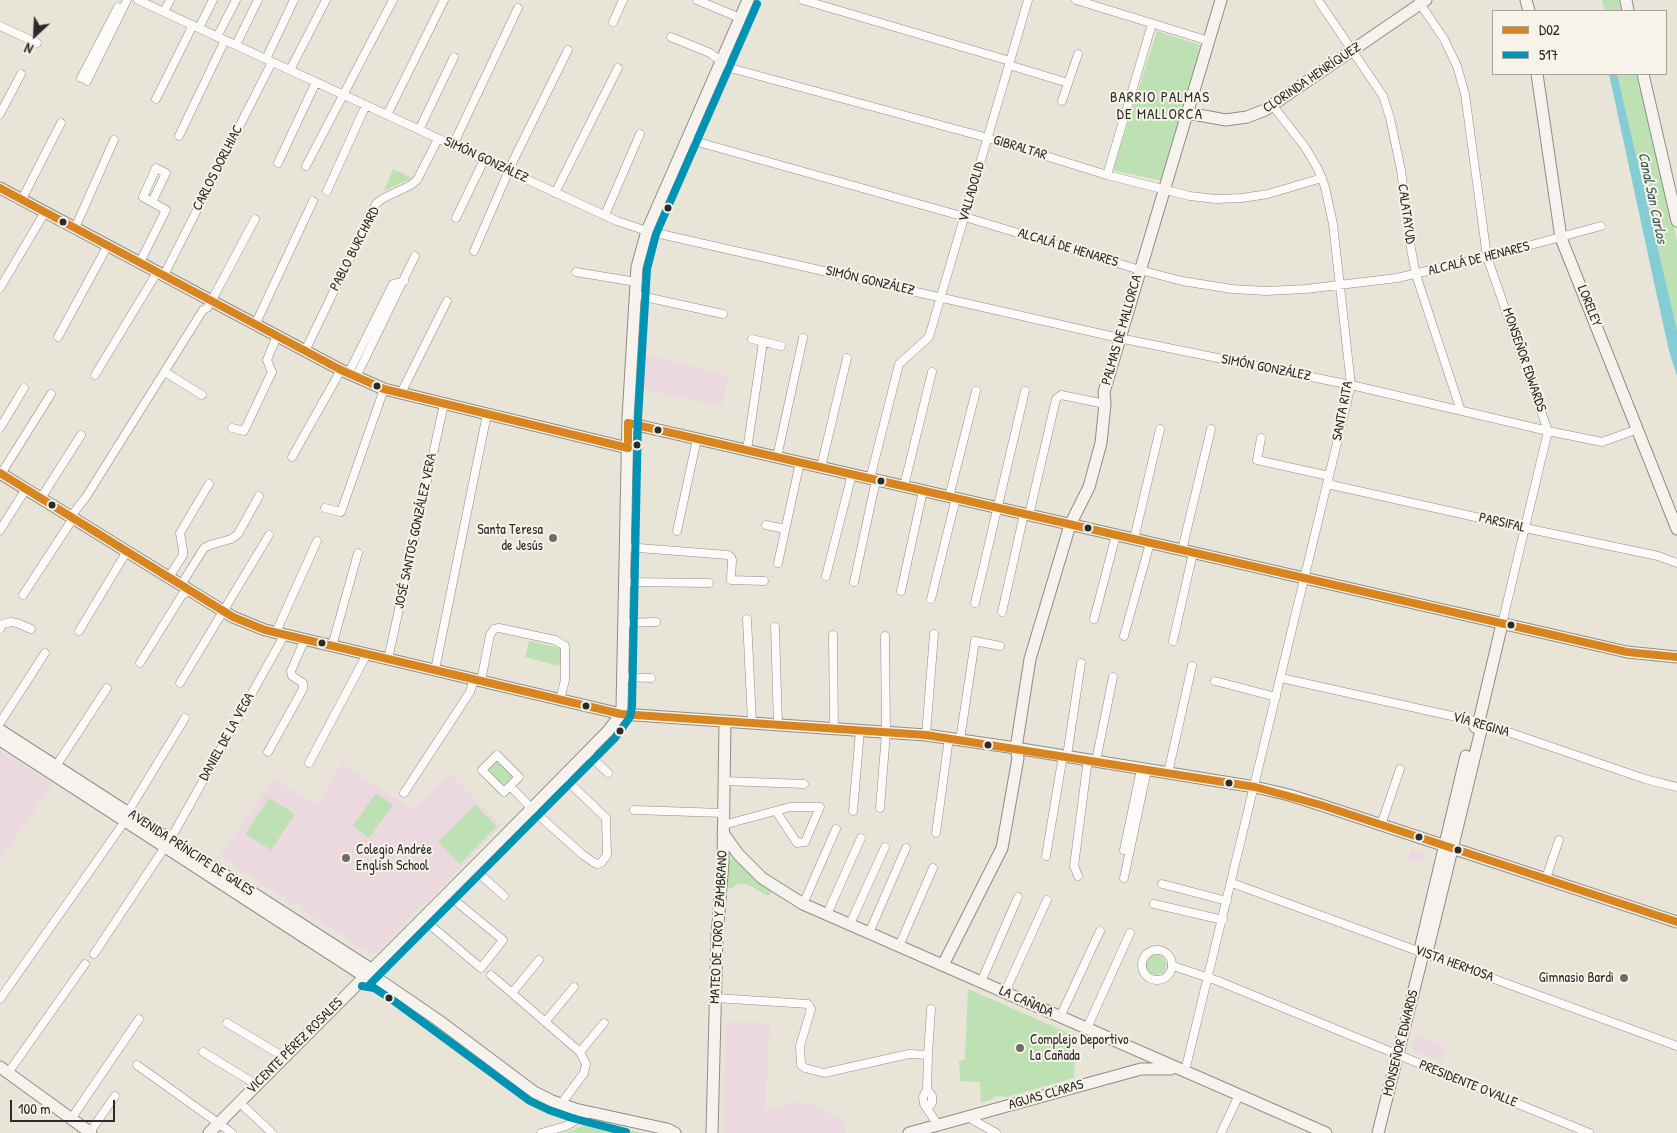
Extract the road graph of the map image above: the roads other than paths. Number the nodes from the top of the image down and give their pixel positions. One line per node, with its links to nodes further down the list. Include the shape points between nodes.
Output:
1 (121, 0): 2 (street, via 84,80)
2 (127, 0)
3 (138, 0): 22 (street, SIMÓN GONZÁLEZ)
4 (170, 0): 22 (street)
5 (213, 0): 27 (street)
6 (236, 0): 28 (street)
7 (258, 0): 33 (street)
8 (294, 0): 38 (street, CARLOS DORLHIAC)
9 (326, 0): 42 (street)
10 (393, 0): 48 (street)
11 (444, 0): 55 (street)
12 (623, 0): 24 (street)
13 (696, 0): 23 (street)
14 (748, 0): 23 (street)
15 (803, 0): 40 (street)
16 (1028, 0): 40 (street, VALLADOLID)
17 (1076, 0): 25 (street)
18 (1221, 0): 31 (street, PALMAS DE MALLORCA)
19 (1318, 0): 35 (street, CALATAYUD)
20 (1421, 1): 35 (street, CLORINDA HENRÍQUEZ); 92 (street, MONSEÑOR EDWARDS, via 1457,66 1465,94)
21 (518, 8): 64 (street)
22 (164, 12): 27 (street, SIMÓN GONZÁLEZ)
23 (740, 18): 39 (street)
24 (613, 22)
25 (1152, 24): 31 (street); 69 (street)
26 (0, 26): 32 (street)
27 (196, 27): 28 (street, SIMÓN GONZÁLEZ); 49 (street)
28 (217, 36): 30 (street, SIMÓN GONZÁLEZ)
29 (671, 37): 39 (street, GIBRALTAR)
30 (225, 40): 33 (street, SIMÓN GONZÁLEZ); 59 (street)
31 (1209, 41): 53 (street, PALMAS DE MALLORCA)
32 (37, 44)
33 (236, 45): 38 (street, SIMÓN GONZÁLEZ)
34 (568, 50): 68 (street)
35 (1353, 51): 52 (street, CLORINDA HENRÍQUEZ); 97 (street, CALATAYUD, via 1383,96 1390,118)
36 (1078, 54): 47 (street)
37 (454, 57): 57 (street)
38 (269, 60): 42 (street, SIMÓN GONZÁLEZ); 96 (street, CARLOS DORLHIAC)
39 (721, 61): 61 (street, GIBRALTAR, via 730,68); 62 (street)
40 (1010, 63): 47 (street); 61 (street, VALLADOLID)
41 (618, 68): 75 (street)
42 (290, 70): 46 (street, SIMÓN GONZÁLEZ)
43 (21, 74): 54 (street)
44 (1537, 75): 88 (street, LORELEY)
45 (1643, 75): 72 (street)
46 (316, 82): 48 (street, SIMÓN GONZÁLEZ); 66 (street)
47 (1068, 83): 50 (street)
48 (343, 94): 51 (street, SIMÓN GONZÁLEZ); 67 (street)
49 (156, 99)
50 (1062, 101)
51 (366, 105): 55 (street, SIMÓN GONZÁLEZ); 74 (street)
52 (1273, 106): 53 (street, CLORINDA HENRÍQUEZ, via 1233,120); 70 (street, SANTA RITA, via 1305,147)
53 (1187, 113): 73 (street, PALMAS DE MALLORCA)
54 (0, 114)
55 (387, 115): 57 (street, SIMÓN GONZÁLEZ)
56 (61, 123): 76 (street)
57 (419, 130): 60 (street, SIMÓN GONZÁLEZ)
58 (640, 134): 80 (street)
59 (179, 136)
60 (438, 138): 64 (street, SIMÓN GONZÁLEZ); 114 (street, PABLO BURCHARD, via 417,180 376,204)
61 (988, 138): 69 (street, GIBRALTAR); 81 (street, VALLADOLID)
62 (687, 139): 81 (street, ALCALÁ DE HENARES); 87 (street)
63 (114, 140): 86 (street)
64 (452, 145): 65 (street, SIMÓN GONZÁLEZ)
65 (484, 160): 68 (street, SIMÓN GONZÁLEZ); 82 (street)
66 (278, 162)
67 (306, 166)
68 (508, 171): 75 (street, SIMÓN GONZÁLEZ); 90 (street)
69 (1106, 174): 73 (street, GIBRALTAR)
70 (1322, 178): 73 (street, GIBRALTAR, via 1242,198 1203,198); 99 (street, SANTA RITA, via 1333,224)
71 (0, 188): 76 (street)
72 (1673, 188): 84 (street)
73 (1164, 190): 94 (street, PALMAS DE MALLORCA)
74 (326, 191)
75 (555, 192): 80 (street, SIMÓN GONZÁLEZ)
76 (22, 199): 79 (street)
77 (314, 201): 106 (street)
78 (152, 202): 93 (street, via 166,210)
79 (45, 212): 86 (street); 100 (street)
80 (605, 215): 87 (street, SIMÓN GONZÁLEZ)
81 (965, 217): 94 (street, ALCALÁ DE HENARES); 102 (street, VALLADOLID)
82 (456, 218)
83 (255, 219): 103 (street)
84 (1677, 221)
85 (1601, 226): 88 (street, ALCALÁ DE HENARES)
86 (75, 228): 89 (street)
87 (647, 231): 98 (street); 102 (street, SIMÓN GONZÁLEZ)
88 (1561, 238): 92 (street, ALCALÁ DE HENARES); 137 (street, LORELEY)
89 (108, 245): 93 (street); 108 (street)
90 (474, 251)
91 (416, 256): 119 (street)
92 (1488, 257): 97 (street, ALCALÁ DE HENARES); 138 (street, MONSEÑOR EDWARDS)
93 (140, 262): 96 (street)
94 (1140, 270): 99 (street, ALCALÁ DE HENARES, via 1198,284 1249,290); 110 (street, PALMAS DE MALLORCA)
95 (576, 272): 98 (street)
96 (161, 273): 103 (street); 118 (street, CARLOS DORLHIAC)
97 (1416, 275): 99 (street, ALCALÁ DE HENARES); 130 (street, CALATAYUD)
98 (636, 282): 101 (street)
99 (1339, 286): 120 (street, SANTA RITA)
100 (0, 288)
101 (636, 295): 105 (street); 132 (street)
102 (941, 297): 110 (street, SIMÓN GONZÁLEZ); 150 (street, VALLADOLID, via 930,336 899,364)
103 (209, 299): 106 (street); 116 (street, via 207,308)
104 (447, 301): 125 (street)
105 (723, 314)
106 (255, 324): 107 (street)
107 (277, 336): 114 (street); 134 (street, via 268,360 272,372 244,431)
108 (58, 337)
109 (803, 338): 145 (street)
110 (1119, 338): 120 (street, SIMÓN GONZÁLEZ); 129 (street, PALMAS DE MALLORCA, via 1104,392)
111 (752, 339): 112 (street)
112 (763, 342): 113 (street); 143 (street)
113 (780, 346)
114 (305, 351): 119 (street)
115 (847, 358): 147 (street)
116 (165, 372): 127 (street); 162 (street)
117 (932, 372): 153 (street)
118 (95, 374)
119 (348, 374): 122 (street); 144 (street)
120 (1351, 385): 130 (street, SIMÓN GONZÁLEZ); 151 (street, SANTA RITA)
121 (24, 388): 133 (street)
122 (384, 389): 125 (street); 159 (street, via 341,512)
123 (976, 391): 158 (street)
124 (1025, 391): 160 (street)
125 (401, 393): 128 (street)
126 (51, 394): 148 (street)
127 (202, 395)
128 (444, 404): 131 (street); 216 (street, JOSÉ SANTOS GONZÁLEZ VERA)
129 (1105, 404): 161 (street, via 1062,395 1056,399); 163 (street, PALMAS DE MALLORCA, via 1101,443 1089,487)
130 (1462, 411): 138 (street, SIMÓN GONZÁLEZ)
131 (488, 414): 142 (street); 220 (street)
132 (628, 423): 141 (street); 142 (street)
133 (0, 428)
134 (232, 428)
135 (1160, 429): 172 (street)
136 (1211, 429): 177 (street)
137 (1638, 429): 138 (street, SIMÓN GONZÁLEZ, via 1602,442); 167 (street, LORELEY)
138 (1548, 431): 165 (street, MONSEÑOR EDWARDS)
139 (81, 436): 157 (street)
140 (1261, 438): 151 (street, PARSIFAL, via 1257,460)
141 (697, 439): 143 (street); 169 (street)
142 (628, 448): 175 (street)
143 (747, 450): 145 (street)
144 (292, 457)
145 (777, 457): 146 (street)
146 (800, 462): 147 (street); 166 (street)
147 (821, 467): 149 (street)
148 (1, 473): 154 (street)
149 (852, 474): 150 (street); 181 (street)
150 (873, 479): 153 (street); 186 (street, VALLADOLID)
151 (1328, 480): 165 (street, PARSIFAL); 183 (street, SANTA RITA)
152 (208, 484): 182 (street, via 180,533 183,553)
153 (904, 486): 155 (street)
154 (26, 489): 157 (street); 168 (street)
155 (923, 491): 158 (street); 189 (street)
156 (259, 496): 188 (street, via 238,534 204,548)
157 (41, 498): 162 (street)
158 (952, 498): 160 (street); 191 (street)
159 (325, 508)
160 (997, 508): 161 (street); 192 (street)
161 (1026, 514): 163 (street); 194 (street)
162 (72, 520): 176 (street); 190 (street)
163 (1070, 524): 171 (street); 245 (street, PALMAS DE MALLORCA, via 1030,659)
164 (766, 525): 166 (street)
165 (1525, 528): 180 (street, PARSIFAL, via 1658,556); 199 (street, MONSEÑOR EDWARDS)
166 (785, 529): 179 (street)
167 (1677, 529)
168 (0, 530)
169 (677, 531)
170 (269, 535): 193 (street)
171 (1116, 535): 172 (street); 196 (street)
172 (1134, 539): 174 (street)
173 (317, 541): 204 (street, DANIEL DE LA VEGA)
174 (1150, 543): 177 (street); 208 (street)
175 (626, 547): 184 (street, via 728,555 732,560 731,580); 185 (street)
176 (127, 551): 182 (street); 203 (street)
177 (1188, 552): 183 (street); 210 (street)
178 (358, 553): 211 (street)
179 (778, 562)
180 (1677, 563)
181 (826, 576)
182 (169, 577): 188 (street)
183 (1304, 578): 199 (street); 224 (street, SANTA RITA)
184 (764, 581)
185 (625, 582): 187 (street); 198 (street)
186 (854, 582)
187 (709, 583)
188 (184, 589): 193 (street); 217 (street)
189 (901, 591)
190 (23, 596)
191 (931, 599)
192 (975, 603)
193 (223, 611): 204 (street, via 254,626); 227 (street)
194 (1002, 612)
195 (748, 619): 236 (street)
196 (1094, 619)
197 (656, 622): 198 (street)
198 (624, 623): 222 (street)
199 (1502, 624): 215 (street, via 1628,652); 234 (street, MONSEÑOR EDWARDS)
200 (775, 626): 237 (street)
201 (0, 629): 202 (street, via 3,624 11,622)
202 (31, 630)
203 (79, 631)
204 (280, 633): 209 (street); 276 (street, DANIEL DE LA VEGA)
205 (934, 634): 242 (street)
206 (833, 635): 239 (street)
207 (885, 636): 241 (street)
208 (1124, 636)
209 (305, 639): 211 (street); 246 (street, via 291,671 303,689)
210 (1173, 641)
211 (332, 646): 214 (street)
212 (1000, 646): 243 (street, via 975,641)
213 (45, 653): 235 (street)
214 (367, 654): 216 (street); 250 (street)
215 (1677, 657)
216 (388, 659): 220 (street)
217 (140, 663)
218 (1081, 663): 248 (street)
219 (1192, 666): 255 (street)
220 (435, 670): 225 (street)
221 (1113, 677): 249 (street)
222 (623, 678): 223 (street); 231 (street)
223 (651, 678)
224 (1281, 678): 229 (street, SANTA RITA); 234 (street, VÍA REGINA)
225 (478, 680): 230 (street); 230 (street, via 494,629 555,640 565,646 565,680); 262 (street)
226 (1215, 681): 229 (street)
227 (180, 683)
228 (107, 688): 251 (street)
229 (1276, 697): 260 (street, SANTA RITA)
230 (560, 700): 231 (street)
231 (620, 714): 233 (street); 247 (street, VICENTE PÉREZ ROSALES)
232 (185, 718): 269 (street)
233 (725, 721): 236 (street); 257 (street, MATEO DE TORO Y ZAMBRANO)
234 (1479, 722): 261 (street, VÍA REGINA); 278 (street, MONSEÑOR EDWARDS, via 1474,728)
235 (0, 723)
236 (752, 723): 237 (street)
237 (778, 725): 239 (street)
238 (0, 730): 251 (street, AVENIDA PRÍNCIPE DE GALES)
239 (834, 730): 240 (street)
240 (860, 731): 241 (street); 267 (street)
241 (886, 733): 242 (street); 264 (street)
242 (926, 736): 243 (street)
243 (954, 739): 245 (street); 273 (street)
244 (0, 740): 269 (street, AVENIDA PRÍNCIPE DE GALES)
245 (1016, 748): 248 (street); 311 (street, PALMAS DE MALLORCA, via 1011,757 996,859)
246 (268, 752)
247 (586, 752): 254 (street); 256 (street, VICENTE PÉREZ ROSALES)
248 (1065, 756): 249 (street); 283 (street)
249 (1092, 760): 252 (street); 286 (street, via 1074,866)
250 (309, 763)
251 (56, 766): 269 (street, AVENIDA PRÍNCIPE DE GALES)
252 (1144, 769): 255 (street); 281 (street); 287 (street)
253 (1400, 769): 270 (street)
254 (608, 773)
255 (1168, 774): 260 (street)
256 (562, 776): 263 (street, VICENTE PÉREZ ROSALES); 263 (street, via 606,818 605,860 593,862)
257 (724, 782): 258 (street); 268 (street, MATEO DE TORO Y ZAMBRANO)
258 (804, 784)
259 (510, 786): 259 (street, via 504,792 482,770 497,755 519,777); 263 (street)
260 (1255, 787): 270 (street, via 1289,794); 289 (street, SANTA RITA)
261 (1677, 787)
262 (404, 793)
263 (532, 808): 284 (street, VICENTE PÉREZ ROSALES)
264 (880, 808)
265 (634, 810): 268 (street)
266 (776, 811): 266 (street, via 797,843 805,842 820,807 790,807); 271 (street)
267 (853, 811)
268 (724, 813): 271 (street, MATEO DE TORO Y ZAMBRANO)
269 (126, 817): 276 (street, AVENIDA PRÍNCIPE DE GALES); 321 (street)
270 (1381, 825): 278 (street)
271 (723, 829): 280 (street, MATEO DE TORO Y ZAMBRANO); 282 (street, LA CAÑADA)
272 (836, 829): 296 (street)
273 (936, 833)
274 (861, 838): 298 (street)
275 (1559, 840): 288 (street)
276 (167, 843): 307 (street, DANIEL DE LA VEGA); 313 (street, AVENIDA PRÍNCIPE DE GALES)
277 (885, 847): 302 (street)
278 (1448, 847): 288 (street); 308 (street, MONSEÑOR EDWARDS, via 1420,945)
279 (906, 848): 304 (street)
280 (723, 849): 282 (street, LA CAÑADA); 320 (street, MATEO DE TORO Y ZAMBRANO)
281 (1124, 850)
282 (738, 854): 296 (street, LA CAÑADA, via 762,878)
283 (1046, 856)
284 (473, 868): 291 (street, VICENTE PÉREZ ROSALES); 292 (street)
285 (933, 868): 306 (street)
286 (1078, 876)
287 (1124, 878)
288 (1546, 878): 301 (street)
289 (1232, 883): 295 (street, SANTA RITA); 308 (street, VISTA HERMOSA)
290 (1162, 884): 295 (street)
291 (447, 894): 299 (street, VICENTE PÉREZ ROSALES); 299 (street, via 503,940 481,968)
292 (504, 896)
293 (1018, 897): 316 (street)
294 (1047, 900): 318 (street)
295 (1227, 901): 300 (street, SANTA RITA)
296 (803, 904): 298 (street, LA CAÑADA)
297 (1154, 904): 300 (street)
298 (827, 914): 302 (street, LA CAÑADA)
299 (423, 919): 313 (street, VICENTE PÉREZ ROSALES)
300 (1223, 920): 315 (street, SANTA RITA)
301 (1677, 922)
302 (850, 924): 304 (street, LA CAÑADA)
303 (1100, 931): 323 (street)
304 (869, 933): 306 (street, LA CAÑADA)
305 (1130, 933): 328 (street)
306 (899, 946): 311 (street, LA CAÑADA)
307 (94, 954)
308 (1423, 954): 329 (street, VISTA HERMOSA); 334 (street, MONSEÑOR EDWARDS)
309 (539, 960): 319 (street)
310 (85, 964): 338 (street)
311 (943, 965): 316 (street, LA CAÑADA)
312 (1173, 966): 312 (street, via 1167,953 1157,950 1148,953 1142,962 1143,972 1155,980 1169,975); 315 (street, PRESIDENTE OVALLE)
313 (371, 975): 335 (street, VICENTE PÉREZ ROSALES); 344 (street, AVENIDA PRÍNCIPE DE GALES, via 438,1020 524,1086)
314 (491, 975): 319 (street)
315 (1209, 977): 334 (street, PRESIDENTE OVALLE); 339 (street, SANTA RITA)
316 (981, 982): 318 (street, LA CAÑADA)
317 (574, 987): 325 (street)
318 (1005, 992): 323 (street, LA CAÑADA)
319 (512, 993): 325 (street)
320 (716, 998): 333 (street, via 808,1004 811,1009 800,1046 801,1065 805,1068 824,1073 909,1054); 359 (street, MATEO DE TORO Y ZAMBRANO)
321 (0, 999)
322 (931, 1009): 333 (street)
323 (1060, 1017): 328 (street, LA CAÑADA)
324 (139, 1019): 347 (street)
325 (545, 1022): 331 (street)
326 (227, 1023): 335 (street)
327 (604, 1023): 331 (street)
328 (1087, 1028): 332 (street, LA CAÑADA)
329 (1677, 1046)
330 (203, 1052): 340 (street)
331 (580, 1052): 344 (street, via 586,1064 584,1073)
332 (1141, 1052): 337 (street, via 1145,1060); 339 (street, LA CAÑADA)
333 (928, 1055): 350 (street, via 927,1087 932,1096 932,1104 928,1108)
334 (1398, 1055): 365 (street, MONSEÑOR EDWARDS); 366 (street, PRESIDENTE OVALLE)
335 (284, 1057): 340 (street, VICENTE PÉREZ ROSALES)
336 (137, 1065): 349 (street)
337 (1141, 1069): 339 (street, AGUAS CLARAS); 346 (street, AGUAS CLARAS)
338 (4, 1070): 347 (street)
339 (1185, 1071): 341 (street, LA CAÑADA)
340 (257, 1085): 343 (street, VICENTE PÉREZ ROSALES)
341 (1239, 1095): 363 (street); 364 (street, LA CAÑADA)
342 (115, 1096): 352 (street)
343 (239, 1102): 349 (street, VICENTE PÉREZ ROSALES); 355 (street)
344 (561, 1104): 345 (street, AVENIDA PRÍNCIPE DE GALES)
345 (589, 1113): 348 (street, AVENIDA PRÍNCIPE DE GALES); 356 (street, via 566,1126)
346 (968, 1117): 350 (street, AGUAS CLARAS); 351 (street)
347 (72, 1119): 352 (street)
348 (628, 1122): 357 (street, AVENIDA PRÍNCIPE DE GALES); 358 (street, AVENIDA PRÍNCIPE DE GALES)
349 (219, 1123): 353 (street, VICENTE PÉREZ ROSALES); 354 (street)
350 (938, 1124): 360 (street, AGUAS CLARAS)
351 (983, 1125): 361 (street); 362 (street)
352 (90, 1132)
353 (210, 1133)
354 (232, 1133)
355 (272, 1133)
356 (541, 1133)
357 (661, 1133)
358 (676, 1133)
359 (712, 1133)
360 (909, 1133)
361 (979, 1133)
362 (996, 1133)
363 (1221, 1133)
364 (1326, 1133)
365 (1378, 1133)
366 (1589, 1133)

